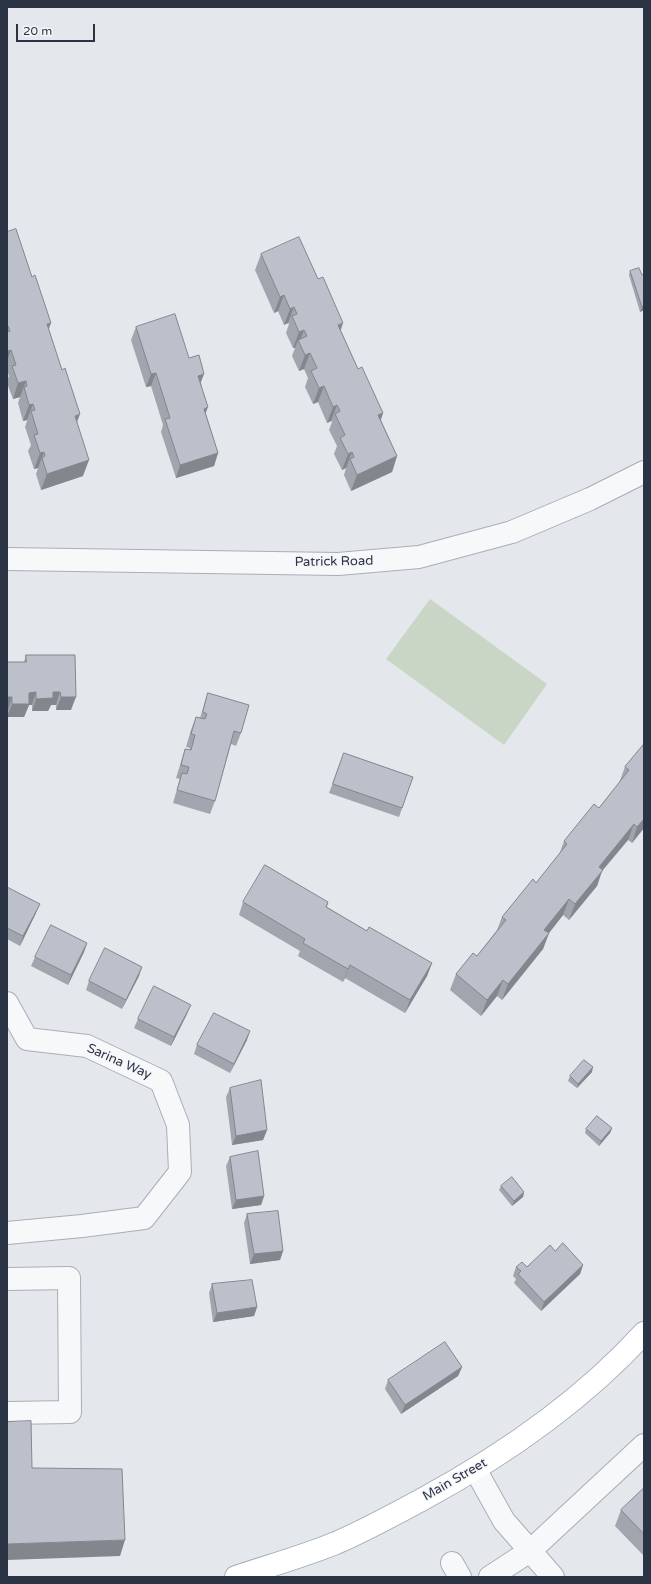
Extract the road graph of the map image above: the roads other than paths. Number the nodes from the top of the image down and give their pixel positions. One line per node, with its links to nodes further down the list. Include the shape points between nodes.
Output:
1 (644, 472): 2 (street, Patrick Road, via 590,499 512,532 419,557 338,564)
2 (7, 560)
3 (7, 1003): 4 (street, Sarina Way, via 27,1039 87,1046 161,1080 178,1126 180,1172 144,1218)
4 (7, 1232)
5 (7, 1279): 7 (street, via 69,1278 70,1412)
6 (644, 1333): 9 (main road, Main Street, via 580,1396 519,1441)
7 (7, 1413)
8 (644, 1445): 10 (street)
9 (475, 1469): 10 (street, via 504,1521); 11 (main road, Main Street, via 397,1513 336,1543)
10 (530, 1551): 12 (street); 13 (street)
11 (236, 1577)
12 (490, 1577)
13 (553, 1577)

